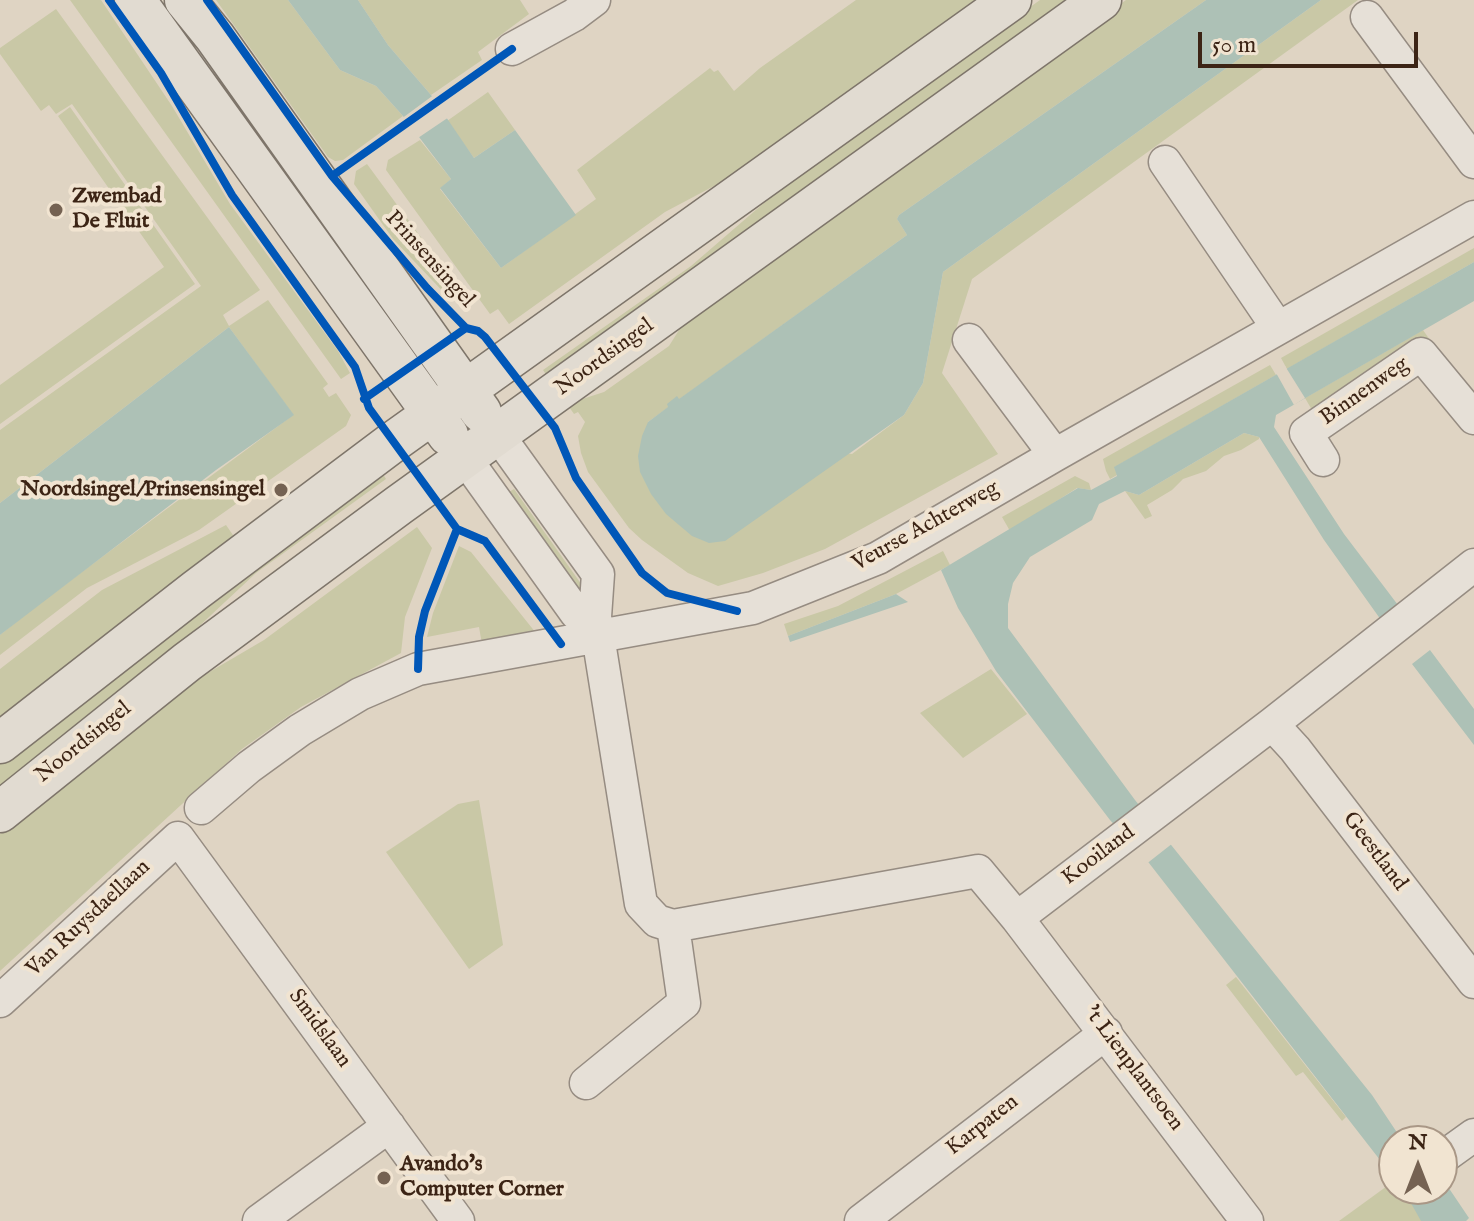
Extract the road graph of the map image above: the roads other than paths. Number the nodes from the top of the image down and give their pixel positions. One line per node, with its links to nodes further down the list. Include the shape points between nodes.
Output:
1 (135, 0): 14 (main road)
2 (185, 0): 13 (main road, Prinsensingel)
3 (1011, 0): 13 (main road)
4 (1101, 0): 16 (main road, Noordsingel)
5 (577, 5): 7 (street)
6 (1367, 17): 9 (street)
7 (512, 49)
8 (1165, 162): 11 (street)
9 (1474, 162)
10 (1474, 217): 11 (street, Veurse Achterweg)
11 (1278, 328): 17 (street, Veurse Achterweg)
12 (969, 340): 17 (street)
13 (466, 390): 14 (main road); 16 (main road, Prinsensingel)
14 (432, 414): 18 (main road); 23 (main road)
15 (1474, 418): 19 (street, Binnenweg, via 1421,354 1306,433)
16 (498, 435): 18 (main road, Noordsingel); 21 (street, Prinsensingel, via 598,574)
17 (1055, 455): 21 (street, Veurse Achterweg, via 878,558 753,608)
18 (465, 458): 21 (street, via 576,613); 25 (main road, Noordsingel, via 187,662)
19 (1323, 460)
20 (1474, 565): 22 (street, Kooiland)
21 (596, 628): 24 (street, Veurse Achterweg, via 418,669 374,688 300,730); 28 (street, via 641,904 657,921)
22 (1272, 724): 27 (street, Kooiland); 29 (street, Geestland)
23 (0, 743)
24 (201, 808)
25 (0, 812)
26 (178, 838): 30 (street, Van Ruysdaellaan); 33 (street, Smidslaan)
27 (1017, 918): 28 (street, via 978,871); 31 (street, 't Lienplantsoen)
28 (673, 926): 32 (street, via 684,1003)
29 (1474, 982)
30 (0, 1001)
31 (1106, 1033): 36 (street, Karpaten); 37 (street, 't Lienplantsoen)
32 (586, 1083)
33 (389, 1126): 34 (street); 35 (street, Smidslaan)
34 (259, 1221)
35 (458, 1221)
36 (861, 1221)
37 (1247, 1221)

